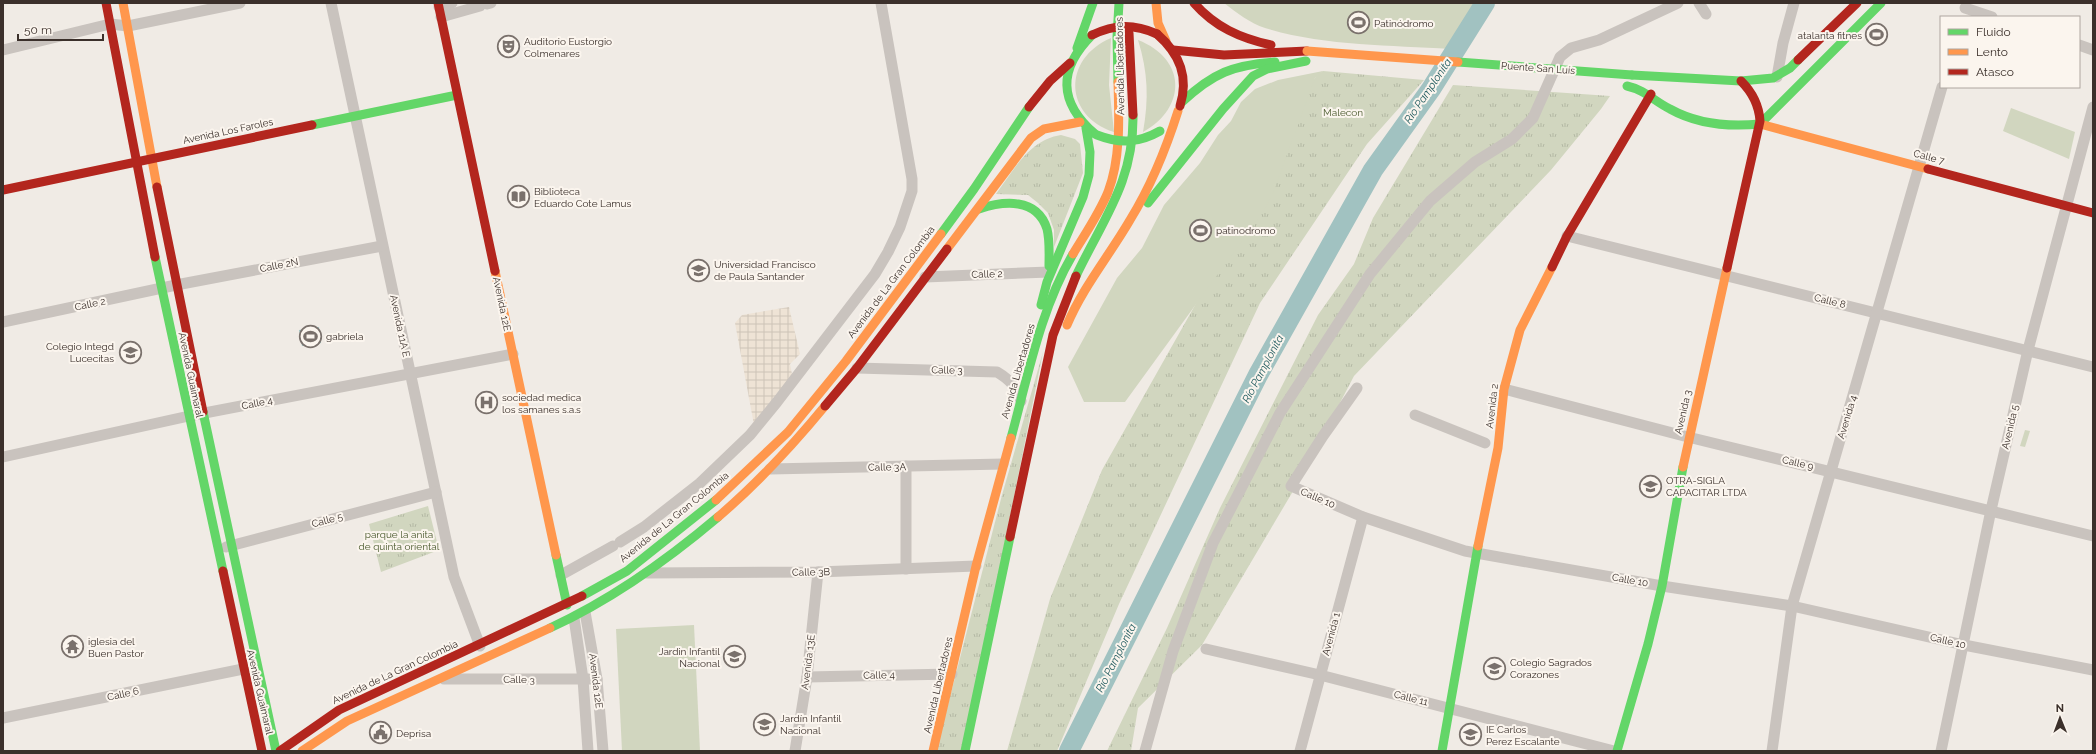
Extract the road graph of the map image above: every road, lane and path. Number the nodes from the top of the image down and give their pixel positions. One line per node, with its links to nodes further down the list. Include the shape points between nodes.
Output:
1 (106, 3): 22 (main road, Avenida Guaimaral)
2 (123, 3): 23 (main road, Avenida Guaimaral)
3 (240, 3): 23 (street)
4 (331, 3): 43 (street, Avenida 11A E)
5 (452, 3): 17 (street)
6 (881, 3): 96 (street, via 912,172 912,191 900,227 875,274 750,435 673,506 617,544)
7 (1093, 3): 29 (main road)
8 (1119, 3): 65 (main road, Avenida Libertadores, via 1119,115 1115,163 1108,191 1066,266)
9 (1156, 3): 24 (main road, via 1158,23)
10 (1194, 3): 30 (main road, via 1226,31 1248,41)
11 (1678, 3): 124 (street, via 1599,40 1571,48 1560,57 1533,118 1501,148 1475,162 1430,200 1370,274 1280,413 1213,543 1173,651)
12 (1699, 3): 19 (street)
13 (1794, 3): 32 (street)
14 (1857, 3): 32 (main road, via 1790,68)
15 (1881, 3): 45 (main road)
16 (486, 4): 17 (street)
17 (439, 9): 38 (main road, Avenida 12E)
18 (1964, 9): 21 (street)
19 (1706, 14)
20 (1129, 16): 73 (main road, Avenida Libertadores, via 1132,122 1128,165 1119,194 1065,298 1053,335)
21 (1988, 16)
22 (110, 24): 23 (street); 26 (street); 48 (main road, Avenida Guaimaral)
23 (128, 26): 47 (main road, Avenida Guaimaral)
24 (1166, 41): 27 (main road); 29 (main road, bridge, via 1147,29 1113,26 1092,35)
25 (2080, 45): 28 (street)
26 (3, 50)
27 (1173, 50): 30 (main road, via 1224,55); 41 (main road, via 1184,75)
28 (2093, 50)
29 (1076, 51): 31 (main road)
30 (1307, 51): 35 (main road, Puente San Luís, bridge)
31 (1070, 63): 46 (main road, via 1066,90 1069,103); 98 (main road, Avenida de La Gran Colombia, via 1050,81 1023,114 941,234 846,361 788,432 718,499 627,571)
32 (1777, 76): 35 (main road, Puente San Luís)
33 (1541, 79): 34 (main road, Puente San Luís)
34 (1556, 80)
35 (1741, 82): 45 (main road, Avenida 3, via 1756,100)
36 (1623, 86): 40 (main road, via 1636,87)
37 (1942, 88): 50 (street, Avenida 4)
38 (456, 90): 39 (main road); 43 (main road, Avenida Los Faroles); 67 (main road, Avenida 12E)
39 (418, 93)
40 (1651, 94): 45 (main road, via 1668,108 1683,115 1730,124); 55 (main road, Avenida 2)
41 (1182, 102): 44 (main road); 56 (main road, via 1198,86 1226,68 1251,63 1310,61 1267,69 1253,76 1223,108 1197,144)
42 (2093, 107): 52 (street, Avenida 5)
43 (353, 109): 47 (main road, Avenida Los Faroles); 57 (street, Avenida 11A E)
44 (1178, 111): 46 (main road, bridge, via 1160,131 1136,142 1122,143 1109,140 1097,136); 56 (main road, via 1153,179)
45 (1760, 124): 50 (main road, Calle 7); 59 (main road, Avenida 3)
46 (1083, 125): 53 (main road, via 1044,129 1031,138); 58 (main road, via 1091,154 1088,182)
47 (154, 151): 48 (main road, Avenida Los Faroles); 49 (main road, Avenida Los Faroles); 61 (main road, Avenida Guaimaral)
48 (129, 152): 49 (main road, Avenida Guaimaral)
49 (136, 163): 51 (main road, Avenida Los Faroles); 62 (main road, Avenida Guaimaral)
50 (1920, 166): 52 (main road, Calle 7); 63 (street, Avenida 4)
51 (3, 190)
52 (2067, 206): 54 (main road, Calle 7); 66 (street, Avenida 5)
53 (979, 209): 58 (main road, via 1008,202 1023,205 1034,211 1048,234); 60 (main road)
54 (2093, 213)
55 (1567, 236): 59 (street, Calle 8); 72 (main road, Avenida 2, via 1520,330)
56 (1117, 241): 73 (main road, via 1073,310)
57 (382, 246): 61 (street, Calle 2N); 70 (street, Avenida 11A E)
58 (1049, 272): 60 (street, Calle 2); 65 (main road, via 1040,305)
59 (1725, 276): 63 (street, Calle 8); 78 (main road, Avenida 3)
60 (925, 277): 69 (main road)
61 (176, 285): 62 (street, Calle 2); 75 (main road, Avenida Guaimaral)
62 (161, 288): 64 (street, Calle 2); 77 (main road, Avenida Guaimaral)
63 (1878, 313): 66 (street, Calle 8); 84 (street, Avenida 4)
64 (3, 322)
65 (1040, 331): 74 (main road, Avenida Libertadores)
66 (2028, 350): 68 (street, Calle 8); 86 (street, Avenida 5)
67 (513, 354): 70 (street, Calle 4); 96 (main road, Avenida 12E)
68 (2093, 367)
69 (857, 368): 74 (street, Calle 3, via 997,372 1008,378 1018,392); 83 (main road)
70 (410, 374): 75 (street, Calle 4); 85 (street, Avenida 11A E)
71 (1358, 388): 87 (street, Calle 10, via 1291,486)
72 (1504, 389): 78 (street, Calle 9); 91 (main road, Avenida 2, via 1498,448)
73 (1040, 399): 123 (main road, Avenida Libertadores)
74 (1021, 402): 81 (main road, Avenida Libertadores)
75 (204, 413): 77 (street, Calle 4); 89 (main road, Avenida Guaimaral)
76 (1415, 415): 79 (street)
77 (189, 416): 80 (street, Calle 4); 90 (main road, Avenida Guaimaral)
78 (1688, 437): 84 (street, Calle 9); 97 (main road, Avenida 3)
79 (1485, 443)
80 (3, 457)
81 (1003, 464): 82 (street, Calle 3A); 92 (main road, Avenida Libertadores)
82 (906, 466): 83 (street, Calle 3A); 93 (street)
83 (770, 468): 95 (main road, via 746,493)
84 (1830, 471): 86 (street, Calle 9); 99 (street, Avenida 4)
85 (436, 492): 89 (street, Calle 5); 103 (street, Avenida 11A E, via 454,577)
86 (1991, 510): 88 (street, Calle 9); 102 (street, Avenida 5)
87 (1363, 517): 91 (street, Calle 10); 108 (street, Avenida 1)
88 (2093, 536)
89 (232, 545): 90 (street, Calle 5); 117 (main road, Avenida Guaimaral)
90 (217, 548): 105 (main road, Avenida Guaimaral)
91 (1477, 553): 97 (street, Calle 10); 113 (main road, Avenida 2)
92 (976, 566): 93 (street, Calle 3B); 107 (main road, Avenida Libertadores)
93 (906, 569): 94 (street, Calle 3B)
94 (818, 572): 95 (street, Calle 3B); 109 (street, Avenida 13E)
95 (647, 573): 100 (main road)
96 (561, 576): 98 (main road, Avenida 12E)
97 (1662, 586): 99 (street, Calle 10); 127 (main road, Avenida 3, via 1648,644)
98 (567, 605): 103 (main road, Avenida de La Gran Colombia)
99 (1792, 606): 102 (street, Calle 10); 128 (street, Avenida 4)
100 (585, 612): 101 (main road); 110 (street, Avenida 12E)
101 (574, 618): 111 (main road); 112 (street, Avenida 12E)
102 (1964, 645): 106 (street, Calle 10); 129 (street, Avenida 5)
103 (480, 646): 118 (main road, Avenida de La Gran Colombia, via 339,710)
104 (1206, 649): 108 (street, Calle 11)
105 (243, 669): 114 (street, Calle 6); 116 (main road, Avenida Guaimaral)
106 (2093, 670)
107 (952, 674): 109 (street, Calle 4); 115 (main road, Avenida Libertadores)
108 (1320, 675): 113 (street, Calle 11); 125 (street, Avenida 1)
109 (807, 677): 122 (street, Avenida 13E)
110 (597, 678): 112 (street, Calle 3); 121 (street, Avenida 12E)
111 (441, 679): 112 (street, Calle 3); 119 (main road, via 347,721)
112 (583, 679): 120 (street, Avenida 12E)
113 (1451, 709): 126 (main road, Avenida 2); 127 (street, Calle 11)
114 (3, 718)
115 (933, 750)
116 (262, 751)
117 (276, 751)
118 (280, 751)
119 (302, 751)
120 (588, 751)
121 (603, 751)
122 (795, 751)
123 (965, 751)
124 (1145, 751)
125 (1300, 751)
126 (1442, 751)
127 (1616, 751)
128 (1772, 751)
129 (1941, 751)

